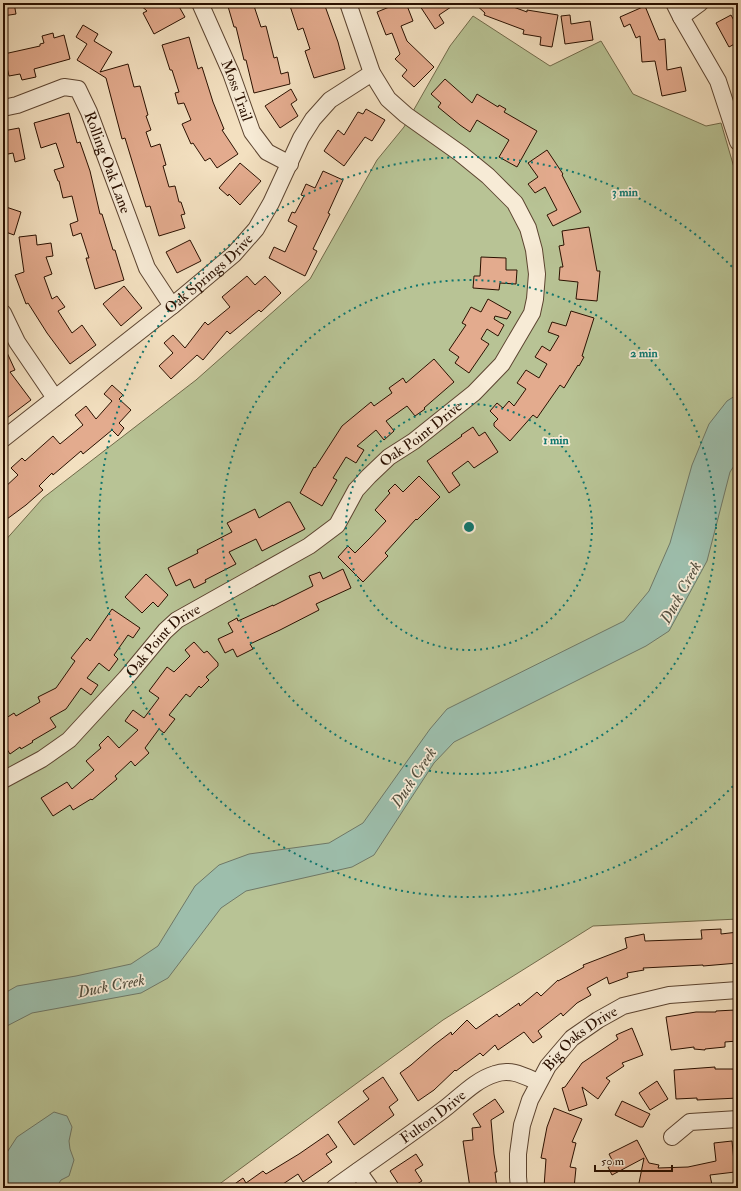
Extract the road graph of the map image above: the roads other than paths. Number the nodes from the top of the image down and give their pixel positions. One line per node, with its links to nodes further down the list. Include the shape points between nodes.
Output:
1 (200, 3): 8 (street, Moss Trail, via 231,73 252,132 267,152)
2 (348, 3): 5 (street, Oak Point Drive)
3 (700, 3): 4 (street)
4 (677, 10): 7 (street, via 718,82)
5 (372, 73): 8 (street, Oak Springs Drive, via 330,100 301,138); 13 (street, Oak Point Drive, via 388,99 488,176 515,204 528,228 534,250 537,274 532,313 502,364 474,394 414,441 389,457 369,476 356,490 336,525 309,546 177,620 69,740 42,759)
6 (3, 108): 9 (street, Rolling Oak Lane, via 64,88 78,88 147,268)
7 (738, 142)
8 (290, 164): 9 (street, Oak Springs Drive, via 256,229 234,254)
9 (172, 306): 11 (street, Oak Springs Drive)
10 (3, 313): 11 (street, via 18,342)
11 (55, 398): 12 (street, Oak Springs Drive)
12 (3, 439)
13 (3, 780)
14 (738, 990): 15 (street, Big Oaks Drive, via 669,995 623,1006 572,1038)
15 (538, 1082): 18 (street, Fulton Drive, via 517,1073 495,1073 468,1089); 21 (street, Big Oaks Drive, via 522,1125 518,1154)
16 (738, 1119): 17 (street, via 690,1122)
17 (672, 1137)
18 (358, 1171): 19 (street, Fulton Drive); 20 (street)
19 (334, 1188)
20 (370, 1188)
21 (519, 1188)

